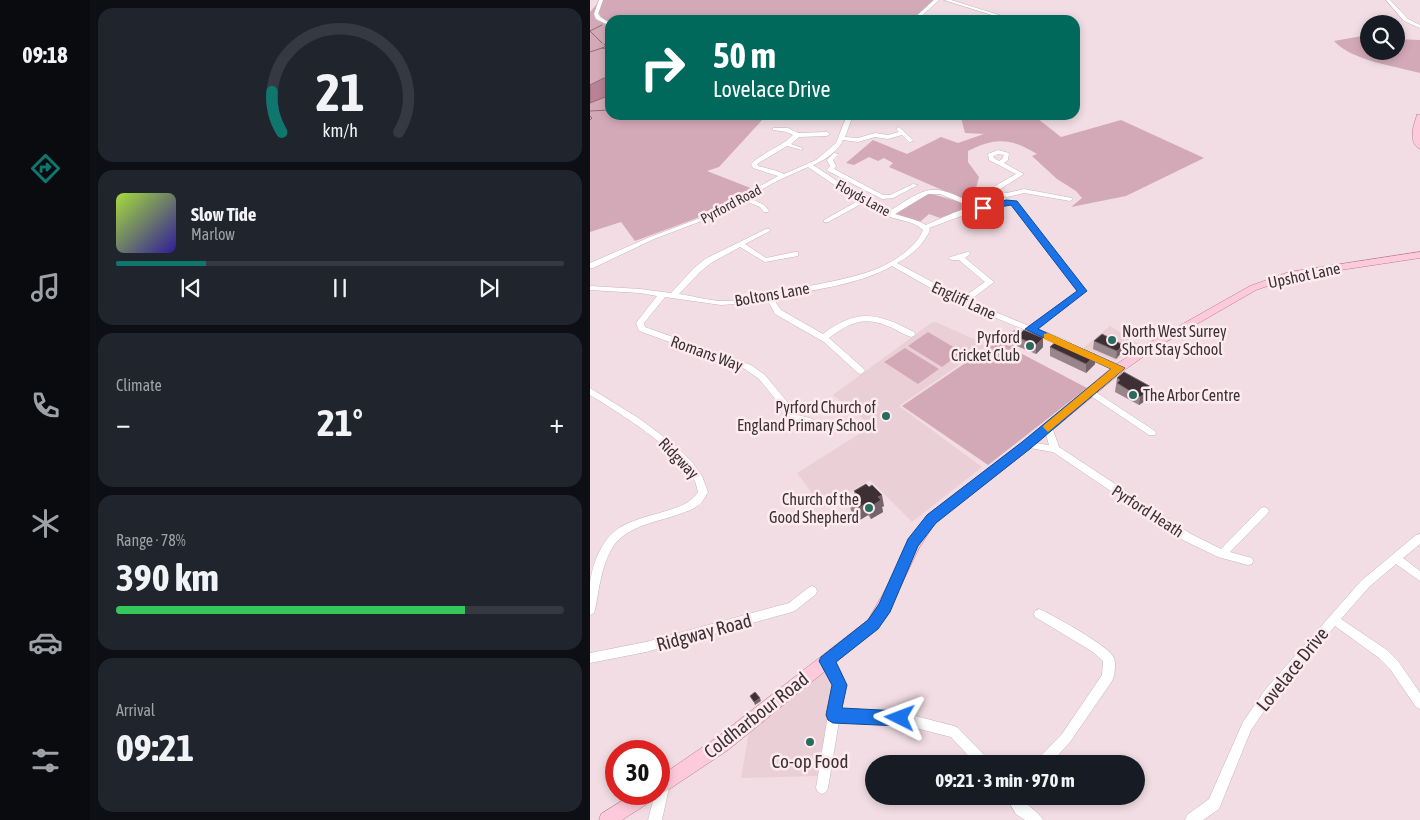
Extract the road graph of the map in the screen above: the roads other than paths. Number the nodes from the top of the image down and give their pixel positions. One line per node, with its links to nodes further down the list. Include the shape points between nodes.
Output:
1 (601, 0): 7 (street, via 596,15)
2 (937, 0): 5 (street)
3 (946, 0): 6 (street)
4 (1388, 0): 8 (street, via 1406,20)
5 (920, 15)
6 (998, 15)
7 (605, 21)
8 (1420, 27)
9 (1420, 117): 18 (main road, via 1415,135)
10 (848, 120): 15 (street, Pyrford Road)
11 (778, 129): 14 (street)
12 (901, 131): 15 (street, via 888,137); 16 (street)
13 (824, 132): 14 (street)
14 (797, 135): 17 (street)
15 (842, 138): 22 (street, Pyrford Road, via 829,153)
16 (911, 141)
17 (785, 144): 19 (street); 23 (street, via 753,165)
18 (1420, 147)
19 (803, 149)
20 (836, 154): 24 (street, via 830,160 830,170)
21 (999, 162): 27 (street, via 1021,174)
22 (809, 165): 23 (street, Pyrford Road); 26 (street, Floyds Lane)
23 (783, 176): 28 (street, Pyrford Road)
24 (852, 180): 25 (street, via 886,198); 26 (street)
25 (915, 185)
26 (840, 187): 30 (street, Floyds Lane)
27 (993, 192): 29 (street, via 1008,195 1024,191); 32 (street, via 973,204 941,192 927,192)
28 (744, 198): 31 (street); 41 (street, Pyrford Road, via 705,219)
29 (1070, 199)
30 (862, 201): 32 (street, Floyds Lane); 33 (street)
31 (766, 211)
32 (890, 214): 34 (street, Floyds Lane)
33 (826, 221)
34 (923, 225): 40 (street, Boltons Lane, via 927,232 921,242); 47 (street, via 1010,202 1018,208 1082,291)
35 (768, 230): 36 (street)
36 (740, 244): 37 (street, via 765,260); 44 (street, via 696,270)
37 (795, 254)
38 (1420, 255): 50 (main road, Upshot Lane, via 1299,273 1269,281)
39 (959, 257): 46 (street, via 990,282)
40 (892, 264): 45 (street, Boltons Lane, via 864,276); 46 (street, Engliff Lane)
41 (590, 266)
42 (590, 288): 43 (street, Boltons Lane)
43 (663, 294): 44 (street, Boltons Lane); 54 (street, Romans Way, via 640,323 642,329 748,367 762,377)
44 (674, 296): 45 (street, Boltons Lane, via 721,303)
45 (769, 297): 49 (street, via 778,312)
46 (963, 301): 47 (street, Engliff Lane)
47 (1030, 329): 50 (street, Engliff Lane)
48 (906, 333): 49 (street, via 879,318 864,317 841,324)
49 (824, 338): 51 (street)
50 (1119, 368): 53 (main road, Coldharbour Road)
51 (856, 369)
52 (590, 391): 65 (street, Ridgway, via 636,419 668,445 696,474 703,492 698,501 688,508 643,520 615,537 607,548)
53 (1091, 392): 55 (main road, Coldharbour Road); 56 (street)
54 (795, 417)
55 (1048, 428): 57 (main road, Coldharbour Road); 58 (street)
56 (1152, 433)
57 (1027, 445): 58 (street, Pyrford Heath); 71 (main road, Coldharbour Road, via 931,519 913,543 885,608 873,624)
58 (1055, 449): 61 (street, Pyrford Heath, via 1187,537)
59 (1264, 511): 61 (street)
60 (1420, 538): 62 (street, Lovelace Drive)
61 (1222, 554): 63 (street, Pyrford Heath)
62 (1395, 558): 64 (street); 69 (street, Lovelace Drive, via 1365,584)
63 (1248, 561)
64 (1420, 577)
65 (592, 586): 67 (street, Ridgway)
66 (812, 591): 70 (street, Ridgway Road, via 792,607 664,643)
67 (590, 610)
68 (1039, 614): 75 (street, via 1097,648 1109,659 1108,676 1066,738)
69 (1333, 619): 72 (street, via 1388,660); 84 (street, Lovelace Drive, via 1269,694 1247,726 1214,804)
70 (590, 658)
71 (826, 661): 73 (street, via 839,685); 76 (main road, Coldharbour Road, via 722,744)
72 (1420, 703)
73 (833, 715): 74 (street, via 900,718 954,732); 77 (street)
74 (976, 755)
75 (1050, 755)
76 (670, 779)
77 (822, 788)
78 (630, 805): 81 (main road)
79 (658, 805): 82 (street)
80 (1018, 805): 83 (street)
81 (607, 820)
82 (655, 820)
83 (1036, 820)
84 (1192, 820)

